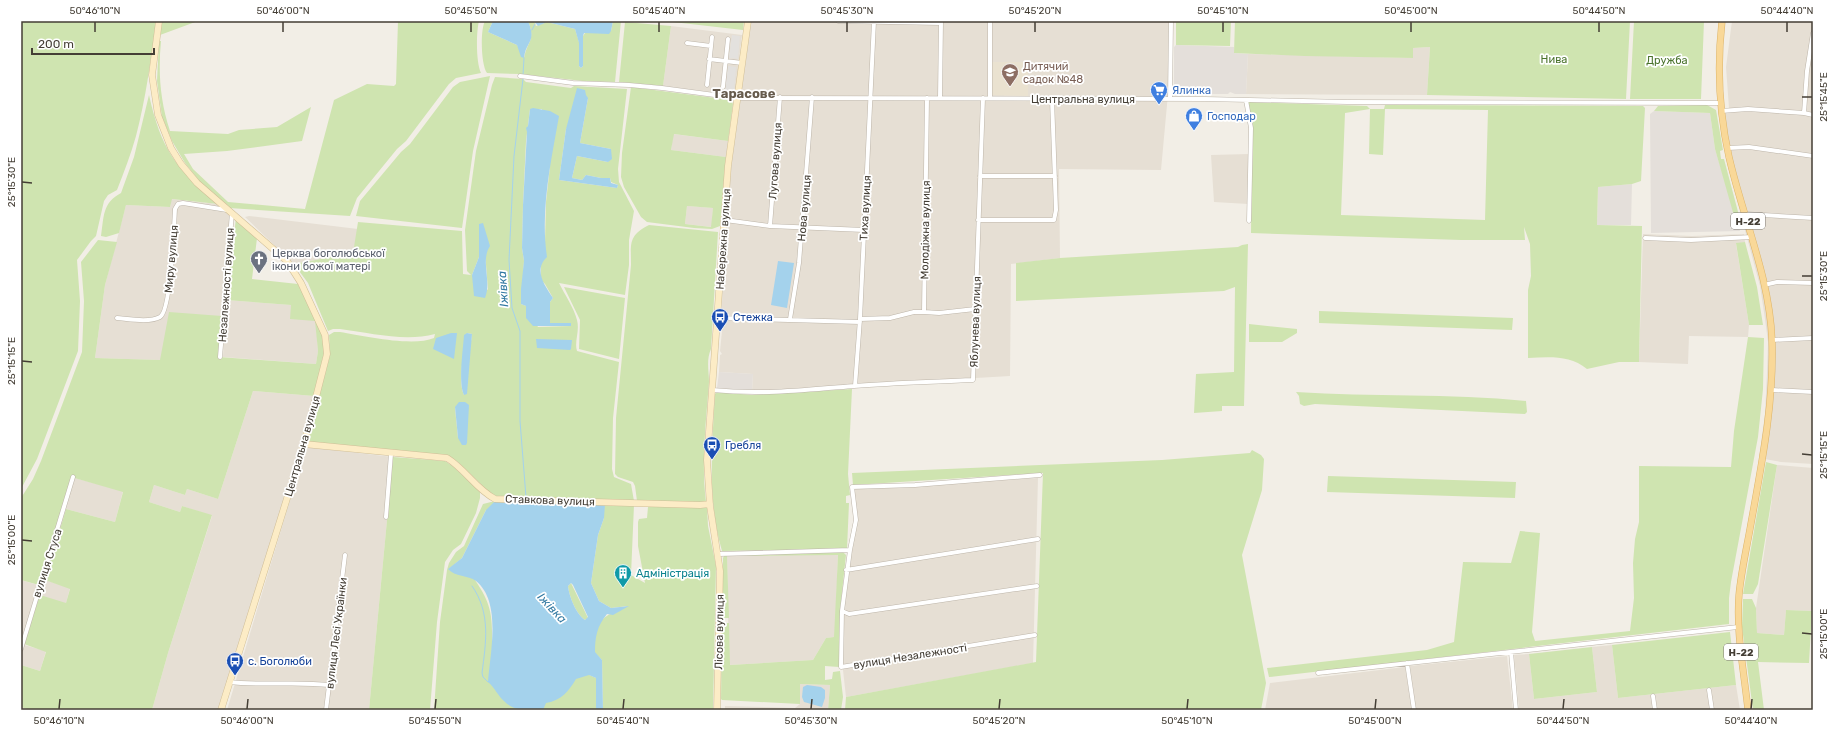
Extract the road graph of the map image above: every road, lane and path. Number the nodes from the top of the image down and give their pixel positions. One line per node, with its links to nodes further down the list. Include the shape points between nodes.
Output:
1 (159, 21): 39 (street, Центральна вулиця, via 152,75 155,104 164,134 189,174)
2 (748, 21): 16 (street, Набережна вулиця)
3 (838, 21): 6 (street)
4 (990, 21): 27 (street)
5 (1171, 21): 29 (street)
6 (874, 22): 7 (street); 23 (street, Тиха вулиця)
7 (941, 22): 25 (street)
8 (1722, 22): 31 (main road, Н-22)
9 (1813, 33): 33 (street)
10 (712, 37): 13 (street)
11 (728, 39): 15 (street)
12 (687, 43): 13 (street)
13 (711, 46): 14 (street)
14 (709, 59): 15 (street); 18 (street)
15 (726, 61): 16 (street); 19 (street)
16 (742, 63): 22 (street, Набережна вулиця)
17 (520, 76): 22 (street, via 583,84 662,88)
18 (706, 85)
19 (723, 87)
20 (780, 97): 21 (street, Центральна вулиця); 22 (street, Центральна вулиця); 45 (street, Лугова вулиця)
21 (812, 97): 23 (street, Центральна вулиця); 46 (street, Нова вулиця)
22 (737, 98): 42 (street, Набережна вулиця)
23 (871, 98): 24 (street, Центральна вулиця); 47 (street, Тиха вулиця)
24 (927, 98): 25 (street, Центральна вулиця); 53 (street, Молодіжна вулиця)
25 (940, 98): 26 (street, Центральна вулиця)
26 (983, 98): 27 (street, Центральна вулиця); 37 (street, Яблунева вулиця)
27 (990, 98): 28 (street, Центральна вулиця)
28 (1052, 99): 29 (street, Центральна вулиця); 38 (street)
29 (1170, 99): 30 (street, Центральна вулиця)
30 (1246, 100): 31 (street, Центральна вулиця); 44 (street, via 1251,128)
31 (1720, 103): 32 (main road, Н-22)
32 (1721, 111): 33 (street, via 1748,109); 35 (main road, Н-22)
33 (1804, 113): 34 (street)
34 (1813, 115)
35 (1727, 148): 36 (street, via 1749,147); 40 (main road, Н-22)
36 (1813, 156)
37 (980, 176): 38 (street); 43 (street, Яблунева вулиця)
38 (1055, 176): 43 (street, via 1054,220)
39 (230, 211): 54 (street, Миру вулиця, via 183,203 176,206 168,296 162,316 153,319); 60 (street, Незалежності вулиця); 65 (street, Центральна вулиця, via 287,261 301,283 325,335 327,354)
40 (1746, 214): 41 (street); 48 (main road, Н-22)
41 (1813, 218)
42 (724, 220): 45 (street); 55 (street, Набережна вулиця)
43 (978, 220): 52 (street, Яблунева вулиця)
44 (1249, 221)
45 (770, 226): 46 (street)
46 (802, 227): 47 (street); 56 (street, Нова вулиця)
47 (864, 230): 57 (street, Тиха вулиця)
48 (1752, 237): 49 (street, via 1691,240); 51 (main road, Н-22)
49 (1645, 238)
50 (1813, 283): 51 (street, via 1777,282)
51 (1764, 285): 59 (main road, Н-22)
52 (975, 309): 53 (street); 61 (street, Яблунева вулиця, via 973,380)
53 (924, 312): 57 (street)
54 (117, 318)
55 (717, 318): 56 (street); 62 (street, Набережна вулиця)
56 (790, 318): 57 (street)
57 (860, 320): 61 (street, Тиха вулиця)
58 (1813, 338): 59 (street)
59 (1772, 340): 63 (main road, Н-22)
60 (220, 357)
61 (855, 386): 62 (street, Яблунева вулиця, via 784,393)
62 (712, 390): 69 (street, Набережна вулиця, via 707,460)
63 (1772, 390): 64 (street); 78 (main road, Н-22, via 1766,442 1739,595)
64 (1813, 392)
65 (306, 444): 66 (street, Ставкова вулиця); 84 (street, Центральна вулиця)
66 (391, 454): 69 (street, Ставкова вулиця, via 447,458 488,495 495,498); 70 (street)
67 (1040, 476): 72 (street, вулиця Незалежності, via 852,487 856,520)
68 (73, 477): 80 (street, вулиця Стуса)
69 (710, 504): 73 (street, Набережна вулиця)
70 (386, 517)
71 (1038, 539): 75 (street)
72 (850, 550): 73 (street); 75 (street, вулиця Незалежності)
73 (719, 554): 90 (street, Лісова вулиця)
74 (345, 555): 85 (street, вулиця Лесі Українки)
75 (846, 570): 77 (street, вулиця Незалежності)
76 (1037, 586): 77 (street, via 849,614)
77 (842, 611): 79 (street, вулиця Незалежності, via 841,667)
78 (1738, 627): 81 (street); 95 (main road, Н-22)
79 (1035, 635)
80 (21, 649)
81 (1511, 652): 82 (street); 92 (street)
82 (1407, 663): 83 (street); 91 (street)
83 (1318, 673)
84 (230, 682): 85 (street); 88 (street, Центральна вулиця)
85 (330, 685): 89 (street, вулиця Лесі Українки)
86 (1709, 690): 94 (street)
87 (1653, 696): 93 (street)
88 (222, 710)
89 (326, 710)
90 (717, 710)
91 (1414, 710)
92 (1516, 710)
93 (1655, 710)
94 (1712, 710)
95 (1748, 710)

